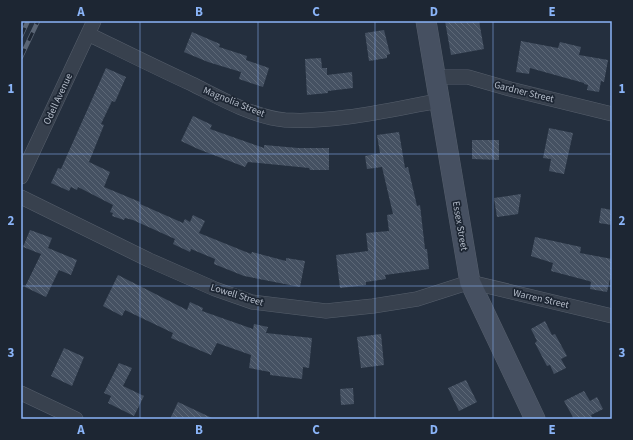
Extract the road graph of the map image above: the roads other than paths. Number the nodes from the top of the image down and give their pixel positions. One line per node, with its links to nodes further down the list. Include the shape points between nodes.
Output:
1 (94, 21): 3 (street, Odell Avenue)
2 (426, 21): 4 (main road, Essex Street)
3 (88, 34): 5 (street, Magnolia Street, via 220,98 260,114 284,120 317,120 361,115); 7 (street, Odell Avenue)
4 (435, 77): 5 (main road, Essex Street); 6 (street, Gardner Street, via 468,77 510,90)
5 (438, 101): 9 (main road, Essex Street)
6 (612, 114)
7 (21, 177)
8 (21, 197): 9 (street, Lowell Street, via 215,290 252,302 326,312 417,299)
9 (470, 282): 10 (street, Warren Street); 13 (main road, Essex Street)
10 (612, 316)
11 (21, 393): 12 (street)
12 (76, 419)
13 (534, 419)

